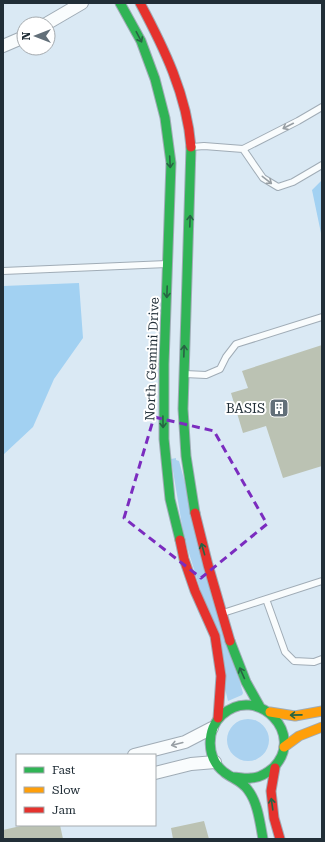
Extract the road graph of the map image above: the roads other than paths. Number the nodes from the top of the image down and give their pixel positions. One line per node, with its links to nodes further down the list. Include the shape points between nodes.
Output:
1 (82, 3): 4 (street)
2 (120, 3): 11 (street, North Gemini Drive, one-way to 11, via 141,41 155,79 165,118 171,163)
3 (140, 3): 8 (street, via 161,43 178,84 186,112)
4 (56, 18)
5 (16, 40): 6 (street)
6 (3, 46)
7 (322, 107): 9 (lane, one-way to 9)
8 (191, 147): 9 (lane); 14 (street, one-way to 8)
9 (243, 149): 10 (lane, one-way to 10, via 263,178 278,187 293,182)
10 (322, 165)
11 (168, 264): 12 (lane); 22 (street, North Gemini Drive, one-way to 22, via 163,416 170,499 184,559 218,651 221,676)
12 (3, 271)
13 (322, 317): 14 (lane, via 236,344 220,369 206,375)
14 (183, 374): 17 (street, one-way to 14, via 193,508 183,416)
15 (322, 581): 16 (lane)
16 (266, 599): 17 (lane); 18 (lane, via 285,652 294,661 314,662)
17 (222, 613): 19 (street, one-way to 17, via 235,659)
18 (322, 659)
19 (260, 707): 21 (street); 22 (street, via 238,706 227,710)
20 (322, 711): 21 (street, one-way to 21, via 296,716)
21 (270, 712): 24 (street, via 282,728)
22 (215, 723): 25 (street, one-way to 25, via 185,742); 26 (street, North Gemini Drive, via 210,740)
23 (322, 727): 24 (street, via 299,736)
24 (284, 747): 27 (street, via 280,762)
25 (138, 754)
26 (215, 762): 28 (street, via 191,764); 29 (street)
27 (275, 768): 29 (street, via 256,779 244,780); 31 (street, one-way to 27, via 270,791)
28 (156, 773)
29 (233, 777): 30 (street, via 247,790 260,819)
30 (263, 839)
31 (280, 839)

